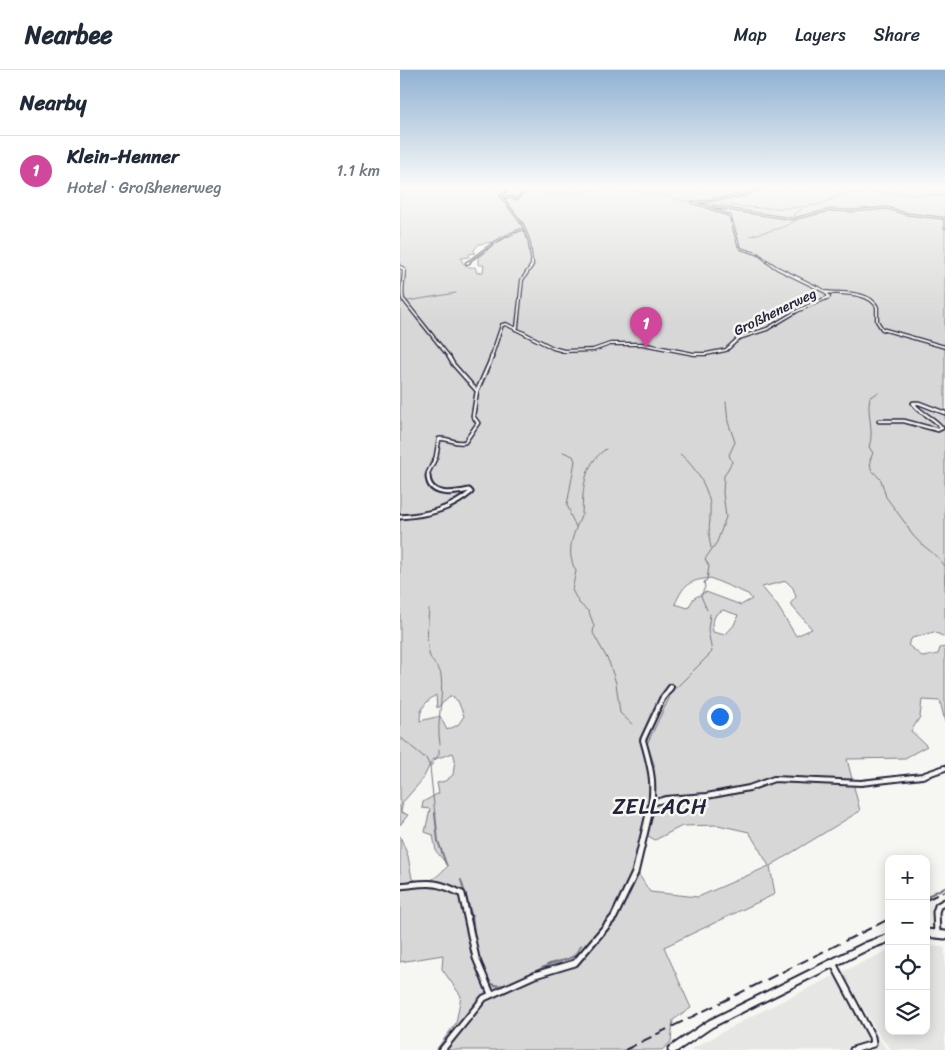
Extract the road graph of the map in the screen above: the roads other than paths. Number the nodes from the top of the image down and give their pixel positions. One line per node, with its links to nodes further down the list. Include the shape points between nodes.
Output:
1 (511, 233): 4 (street)
2 (525, 233): 9 (street, via 532,265 522,280 521,304)
3 (735, 233): 6 (street, Großhenerweg, via 742,249 758,254 777,268)
4 (467, 263)
5 (400, 267): 11 (street, via 405,273 401,289 403,299)
6 (826, 292): 7 (street); 8 (street, Großhenerweg)
7 (837, 294): 8 (street); 10 (street, via 856,294 874,301 878,308 875,317 882,329)
8 (830, 297): 9 (street, Großhenerweg, via 739,338 726,350 706,354 642,344 610,344 593,350 564,351)
9 (514, 329): 11 (street, via 502,324)
10 (945, 347)
11 (477, 391): 14 (street, via 473,416 478,424 474,433 462,444 439,439 436,457 428,473 433,488 442,493 471,492 444,510)
12 (945, 414): 13 (street, via 913,403 940,424 942,428 938,430 904,421)
13 (880, 421)
14 (400, 517)
15 (671, 688): 17 (street, via 656,710 651,728 643,740 653,775)
16 (945, 768): 17 (street, via 922,776 861,783 774,779 724,793)
17 (652, 803): 25 (street, via 635,873 614,917 580,959)
18 (400, 886): 25 (street, via 431,882 462,894 476,961)
19 (945, 902): 21 (street, via 938,906 936,912)
20 (930, 933): 21 (main road)
21 (937, 934): 22 (main road)
22 (945, 936)
23 (885, 940): 24 (main road)
24 (832, 963): 27 (main road, via 710,1024); 28 (street, via 872,1037 873,1044)
25 (491, 994): 26 (street, via 484,998)
26 (442, 1050)
27 (672, 1050)
28 (853, 1050)

